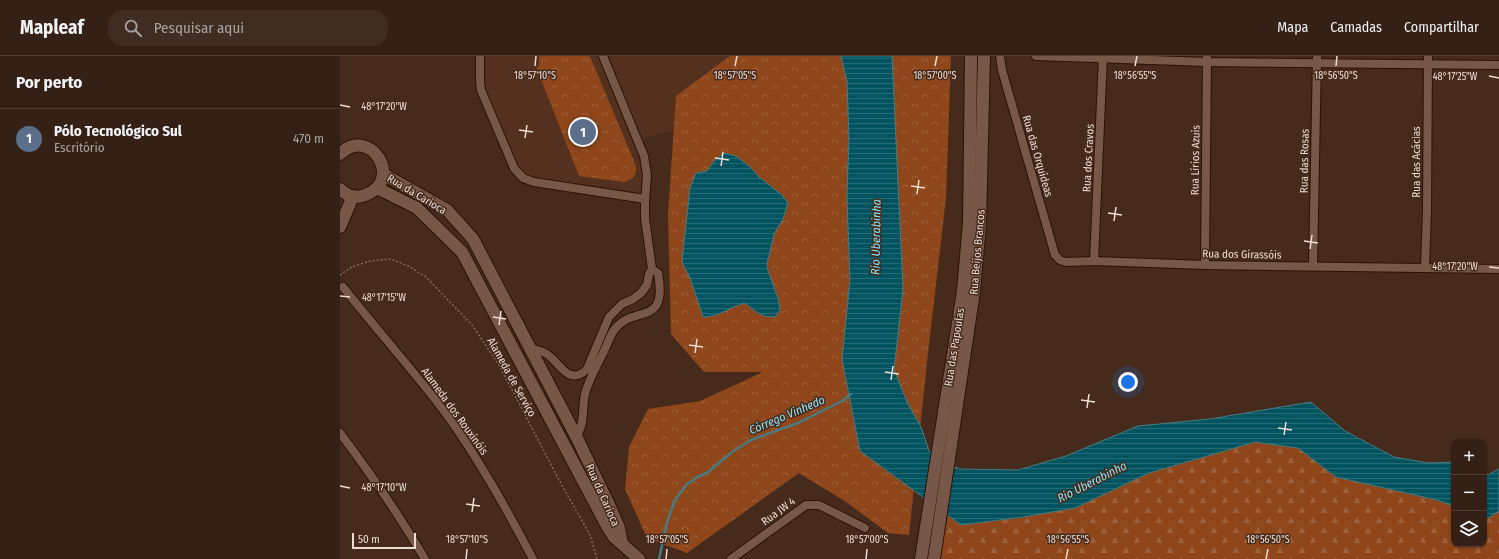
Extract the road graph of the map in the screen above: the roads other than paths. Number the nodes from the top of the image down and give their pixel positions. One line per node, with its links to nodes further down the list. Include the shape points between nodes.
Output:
1 (480, 56): 17 (street, via 481,90 514,168 520,175 534,182)
2 (603, 56): 17 (street, via 644,156 647,176)
3 (971, 56): 33 (street, Rua das Papoulas, via 969,223 963,291)
4 (999, 56): 7 (street, Rua das Orquídeas); 19 (street, Rua das Orquídeas, via 1055,255)
5 (1036, 56): 6 (street)
6 (1103, 57): 8 (street); 20 (street, Rua dos Cravos)
7 (984, 59): 38 (street, Rua Beijos Brancos, via 980,224 974,291)
8 (1207, 59): 9 (street); 21 (street, Rua Lírios Azuis)
9 (1317, 60): 10 (street); 22 (street, Rua das Rosas)
10 (1427, 60): 11 (street); 23 (street, Rua das Acácias)
11 (1499, 65)
12 (340, 154): 13 (street, via 351,147 367,147 379,157 384,168)
13 (383, 174): 14 (street); 27 (street, Rua da Carioca, via 447,210 473,239)
14 (377, 188): 16 (street, via 370,194); 32 (street, Rua da Carioca, via 417,208 462,252 604,521 614,538)
15 (340, 189): 16 (street)
16 (353, 196): 18 (street)
17 (645, 199): 24 (street)
18 (340, 227)
19 (1060, 260): 20 (street, Rua dos Girassóis)
20 (1094, 261): 21 (street, Rua dos Girassóis)
21 (1204, 265): 22 (street, Rua dos Girassóis)
22 (1313, 266): 23 (street, Rua dos Girassóis)
23 (1425, 268): 25 (street, Rua dos Girassóis)
24 (652, 269): 28 (street, via 648,274 647,285 641,293 612,312); 28 (street, via 658,273 661,288 657,304 646,314 631,318 617,327)
25 (1499, 269)
26 (343, 287): 36 (street, Alameda dos Rouxinóis, via 448,416 503,502)
27 (530, 348): 28 (street, via 548,354 563,371 574,375 586,369); 30 (street, Rua da Carioca)
28 (598, 353): 30 (street)
29 (340, 433): 35 (street, via 369,471)
30 (576, 436): 32 (street, Rua da Carioca, via 612,511)
31 (865, 528): 37 (street, Rua JW 4, via 819,505 806,505)
32 (622, 544): 34 (street)
33 (921, 555)
34 (638, 558)
35 (425, 559)
36 (534, 559)
37 (731, 559)
38 (934, 559)

